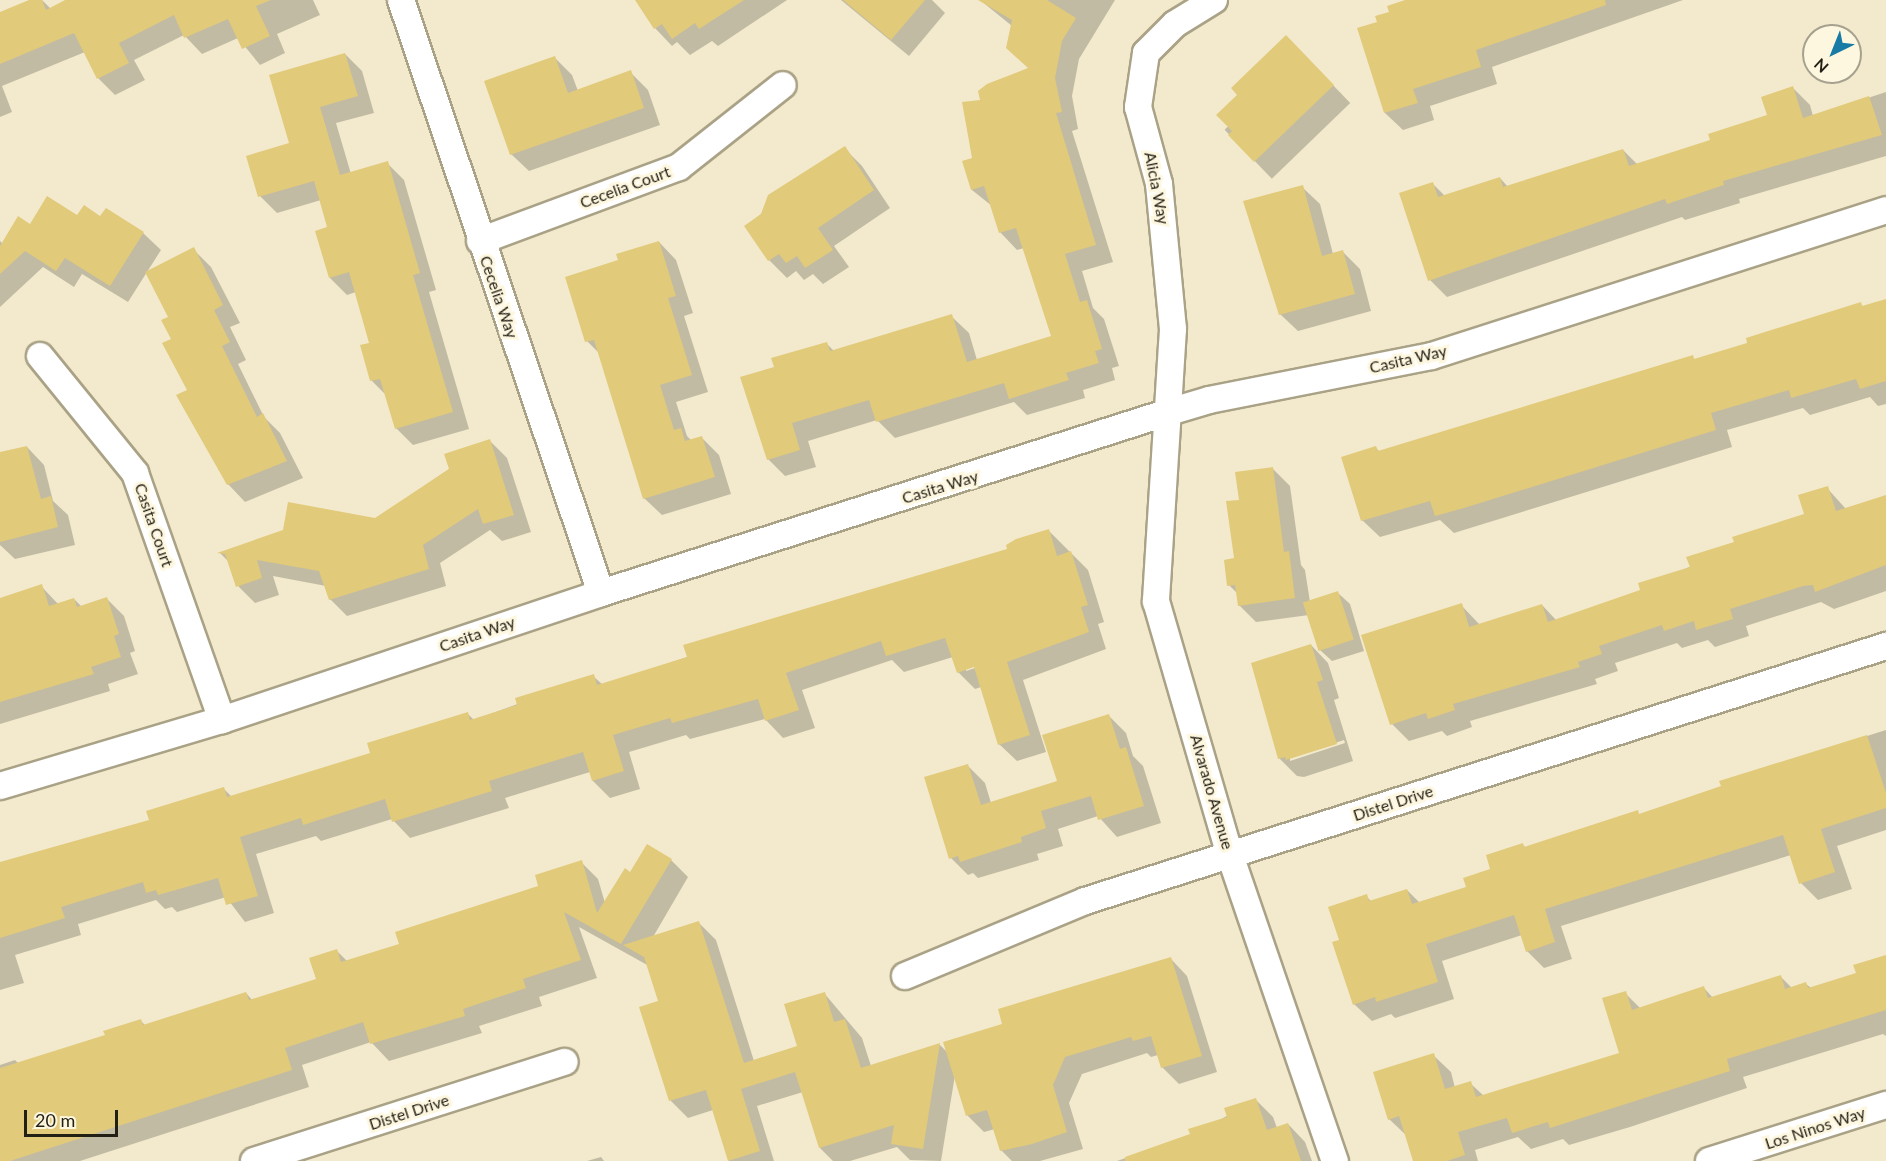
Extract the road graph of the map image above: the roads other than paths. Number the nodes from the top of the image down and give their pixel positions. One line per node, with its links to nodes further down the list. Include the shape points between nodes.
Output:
1 (400, 0): 5 (street, Cecelia Way)
2 (1214, 0): 7 (street, Alicia Way, via 1175,24 1146,53 1138,107 1160,184 1168,248 1173,329)
3 (783, 85): 5 (street, Cecelia Court, via 679,167)
4 (1886, 210): 7 (street, Casita Way, via 1432,356 1209,400)
5 (480, 241): 8 (street, Cecelia Way)
6 (40, 356): 10 (street, Casita Court, via 135,473)
7 (1169, 412): 8 (street, Casita Way); 12 (street, Alvarado Avenue, via 1156,601)
8 (601, 593): 10 (street, Casita Way)
9 (1886, 646): 12 (street, Distel Drive)
10 (222, 720): 11 (street, Casita Way)
11 (0, 786)
12 (1230, 855): 13 (street, Distel Drive, via 1085,901); 17 (street, Alvarado Avenue)
13 (905, 976)
14 (565, 1062): 16 (street, Distel Drive)
15 (1886, 1105): 18 (street, Los Ninos Way)
16 (254, 1161)
17 (1335, 1161)
18 (1709, 1161)

